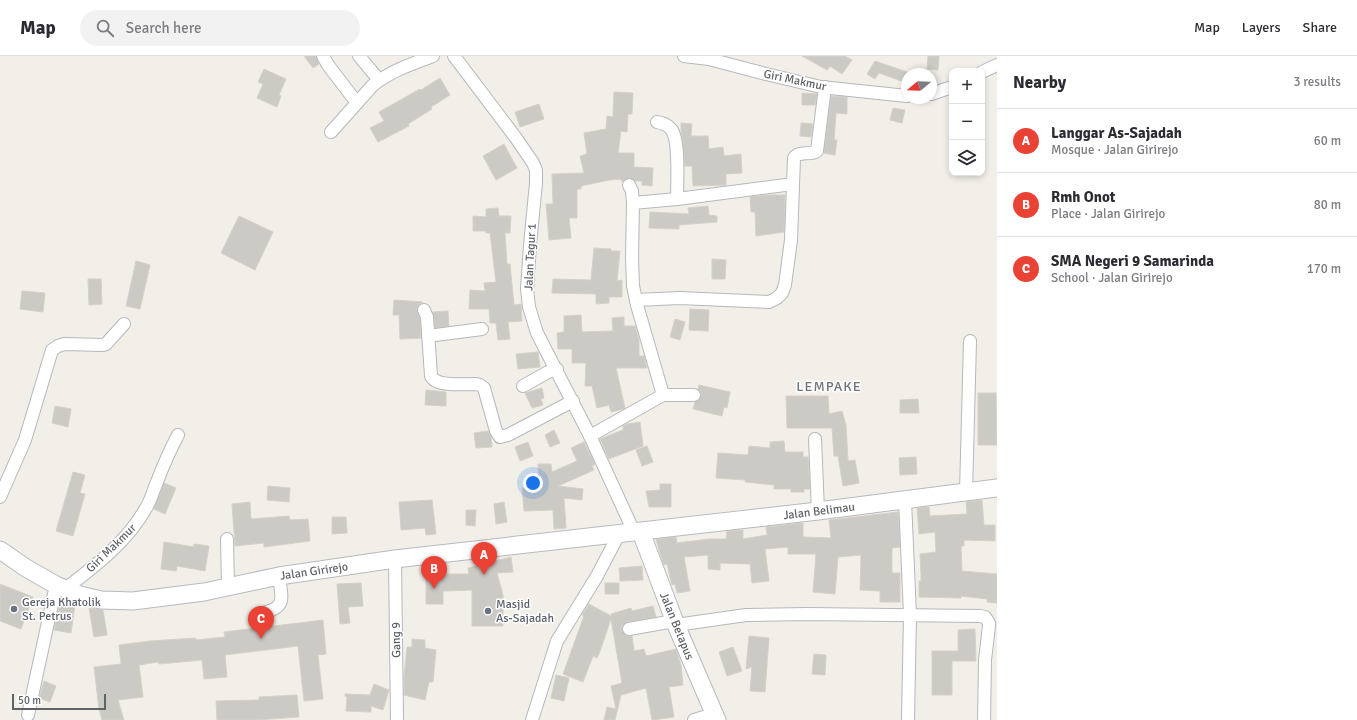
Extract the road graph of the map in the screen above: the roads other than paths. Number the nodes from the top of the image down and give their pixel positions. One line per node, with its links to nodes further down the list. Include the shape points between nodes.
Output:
1 (323, 56): 13 (street)
2 (359, 56): 8 (street)
3 (454, 56): 26 (street, Jalan Tagur 1, via 516,138 536,170 527,289 537,333)
4 (684, 56): 9 (street, Giri Makmur, via 709,59)
5 (428, 57): 8 (street)
6 (997, 65): 7 (street)
7 (985, 71)
8 (380, 80): 13 (street)
9 (825, 87): 12 (street, Giri Makmur); 16 (street, via 817,150 813,153 795,155)
10 (949, 88): 11 (street)
11 (937, 92)
12 (901, 96)
13 (357, 103): 15 (street)
14 (657, 122): 18 (street, via 671,128 676,143)
15 (331, 132)
16 (793, 184): 18 (street); 20 (street, via 785,285 782,293 776,298 768,302 680,298)
17 (629, 185): 19 (street)
18 (677, 199): 19 (street)
19 (633, 203): 20 (street, via 632,258)
20 (636, 300): 28 (street)
21 (424, 310): 24 (street)
22 (124, 324): 36 (street, via 106,344 64,344 52,350 25,440)
23 (482, 329): 24 (street)
24 (428, 336): 30 (street, via 432,380 439,383 476,384 484,388 500,437)
25 (970, 341): 35 (street)
26 (556, 369): 27 (street); 30 (street, Jalan Tagur 1)
27 (523, 386)
28 (663, 395): 29 (street); 32 (street)
29 (694, 395)
30 (573, 401): 32 (street, Jalan Tagur 1)
31 (178, 435): 45 (street, Giri Makmur, via 136,525 92,568)
32 (590, 436): 39 (street, Jalan Tagur 1)
33 (815, 439): 38 (street)
34 (997, 488): 35 (street, Jalan Belimau)
35 (966, 492): 37 (street, Jalan Belimau)
36 (0, 497)
37 (904, 500): 38 (street, Jalan Belimau); 47 (street)
38 (818, 511): 39 (street, Jalan Belimau)
39 (631, 533): 42 (street, Jalan Girirejo); 48 (street, Jalan Betapus); 53 (street, via 598,576 557,641)
40 (226, 539): 44 (street)
41 (0, 550): 45 (street, Jalan Girirejo)
42 (395, 559): 43 (street, Jalan Girirejo); 52 (street, Gang 9)
43 (280, 576): 44 (street, Jalan Girirejo); 46 (street, via 280,605)
44 (228, 586): 45 (street, Jalan Girirejo, via 204,592 133,601 101,600 80,596)
45 (60, 587): 50 (street)
46 (263, 613)
47 (910, 615): 48 (street, via 746,614); 55 (street); 56 (street, via 980,616 988,620)
48 (675, 623): 49 (street); 51 (street, Jalan Betapus)
49 (630, 629)
50 (28, 715)
51 (716, 717): 54 (street)
52 (398, 720)
53 (532, 720)
54 (694, 720)
55 (908, 720)
56 (984, 720)

